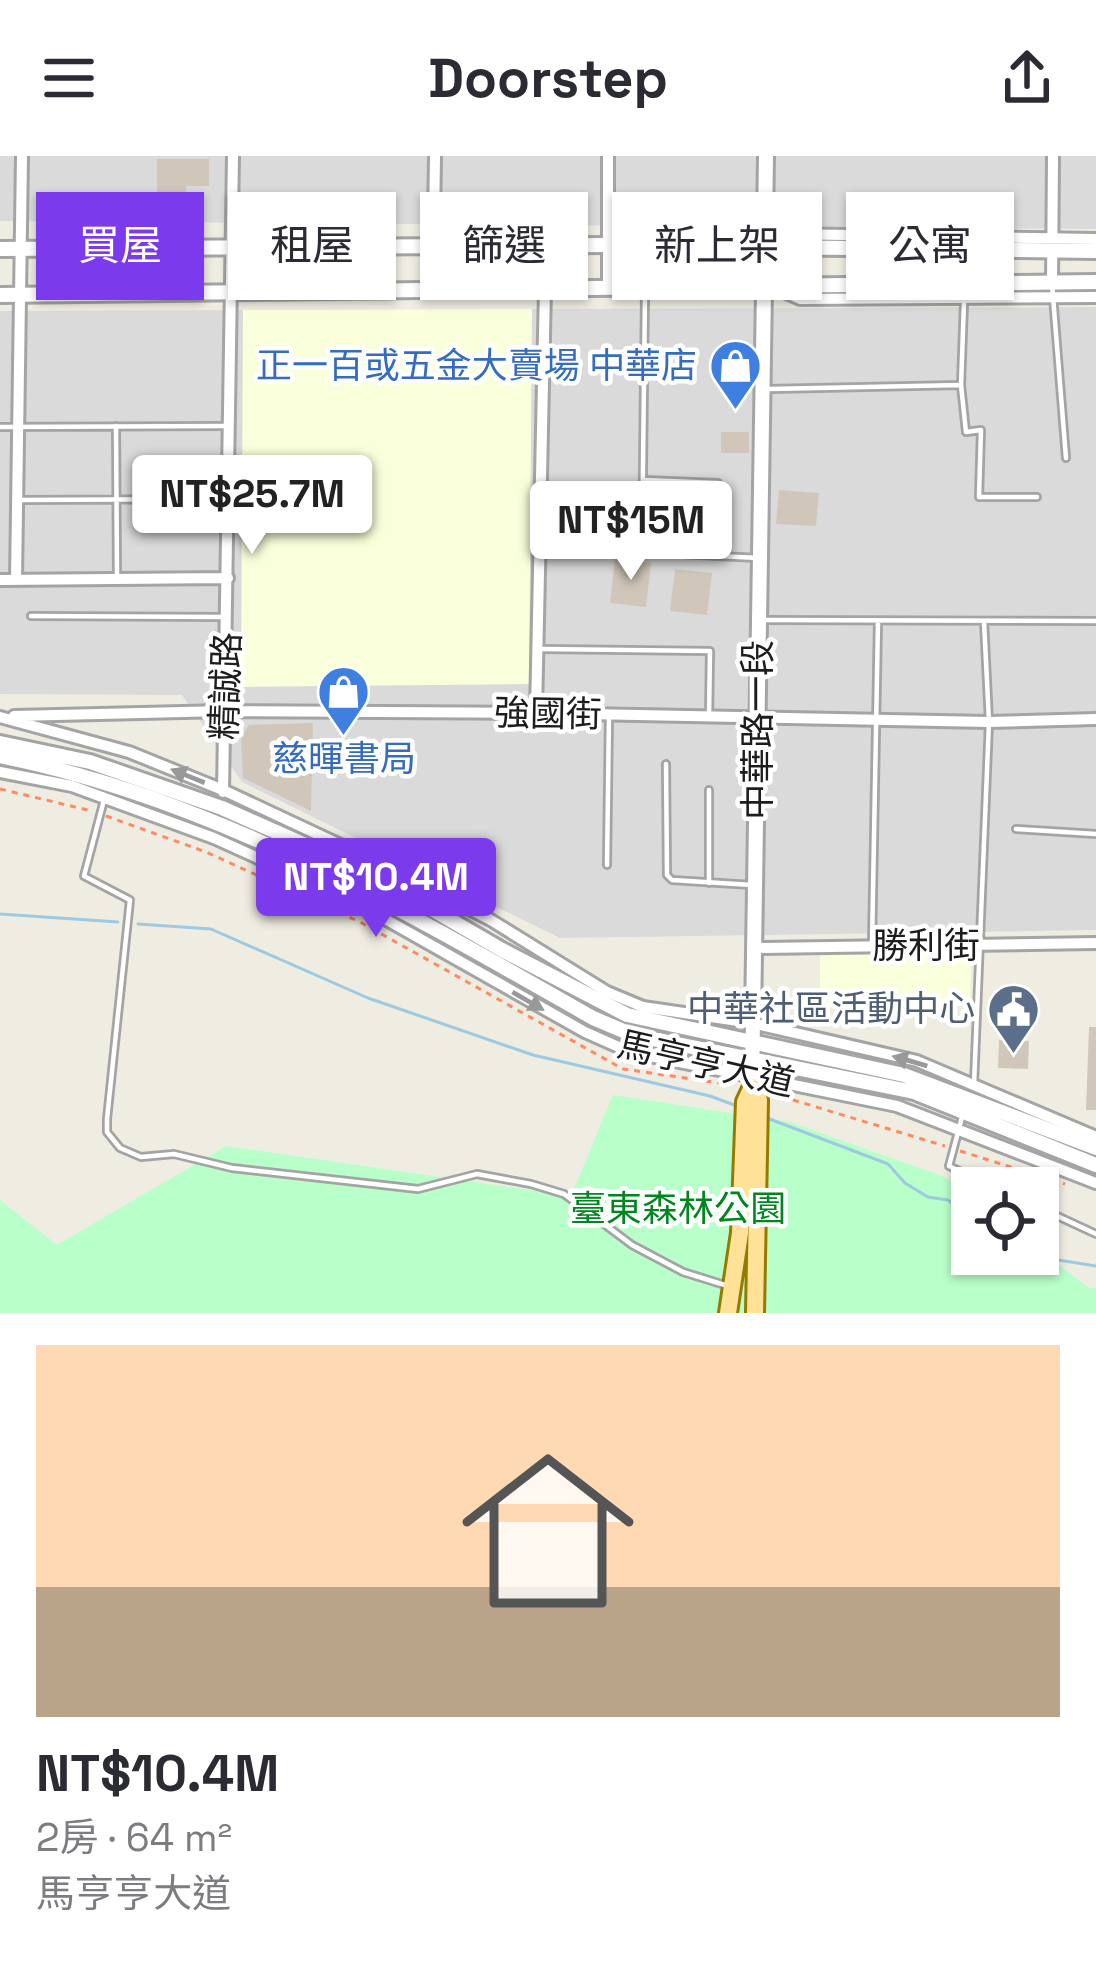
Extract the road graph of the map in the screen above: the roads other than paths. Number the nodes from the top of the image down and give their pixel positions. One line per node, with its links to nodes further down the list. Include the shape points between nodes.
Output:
1 (22, 156): 19 (street)
2 (233, 156): 7 (street, 精誠路)
3 (435, 156): 8 (street)
4 (608, 156): 14 (street)
5 (766, 156): 9 (street, 中華路一段)
6 (1053, 156): 12 (street)
7 (233, 192)
8 (435, 192)
9 (765, 192)
10 (822, 234): 12 (street)
11 (1096, 238): 12 (street)
12 (1052, 244): 16 (street); 20 (street); 27 (street)
13 (588, 245): 14 (street)
14 (607, 245): 15 (street); 23 (street)
15 (612, 245)
16 (1014, 245)
17 (228, 248): 19 (street)
18 (0, 249): 19 (street)
19 (23, 249): 30 (street)
20 (1096, 250)
21 (1096, 282): 27 (street)
22 (588, 287): 23 (street)
23 (608, 287): 24 (street)
24 (612, 287)
25 (1014, 289): 27 (street)
26 (228, 290): 30 (street)
27 (1053, 291): 28 (street); 31 (street); 43 (lane)
28 (1014, 294)
29 (0, 296): 30 (street)
30 (22, 296): 42 (street)
31 (1096, 297)
32 (231, 300): 40 (street, 精誠路)
33 (545, 300): 50 (street)
34 (645, 300): 44 (lane)
35 (764, 300): 38 (street, 中華路一段)
36 (964, 300): 37 (lane)
37 (961, 385): 38 (lane); 46 (lane, via 966,432 981,430 979,497)
38 (761, 389): 52 (street, 中華路一段)
39 (116, 426): 40 (lane); 42 (lane); 47 (lane)
40 (230, 426): 48 (street, 精誠路)
41 (0, 427): 42 (lane)
42 (16, 427): 49 (street)
43 (1066, 458)
44 (643, 480): 45 (lane); 51 (lane)
45 (718, 483)
46 (1036, 497)
47 (116, 499): 48 (lane); 49 (lane); 56 (lane)
48 (229, 499): 53 (street, 精誠路)
49 (16, 500): 55 (street)
50 (540, 536): 51 (lane); 63 (street)
51 (642, 552): 52 (lane)
52 (758, 558): 59 (street, 中華路一段)
53 (228, 578): 56 (street); 58 (street, 精誠路)
54 (0, 580): 55 (street)
55 (16, 580): 56 (street)
56 (117, 580)
57 (31, 616): 58 (lane)
58 (228, 617): 64 (street, 精誠路)
59 (758, 620): 60 (lane); 69 (street, 中華路一段)
60 (878, 620): 62 (lane); 71 (lane)
61 (1096, 620): 62 (lane)
62 (985, 621): 72 (lane)
63 (537, 649): 65 (street); 68 (lane, via 710,651)
64 (226, 711): 65 (street, 強國街); 67 (street, 強國街); 79 (street, 精誠路)
65 (536, 712): 66 (street, 強國街)
66 (609, 715): 68 (street, 強國街); 85 (lane)
67 (0, 717): 74 (street, 馬亨亨大道)
68 (709, 717): 69 (street, 強國街)
69 (758, 718): 71 (street, 強國街); 88 (street, 中華路一段)
70 (1096, 719): 72 (street, 強國街)
71 (876, 720): 72 (street, 強國街); 91 (lane)
72 (989, 722): 92 (lane)
73 (0, 743): 78 (street, 馬亨亨大道)
74 (113, 748): 78 (street); 79 (street, 馬亨亨大道, one-way to 74)
75 (0, 756): 78 (street, 馬亨亨大道)
76 (667, 764): 87 (lane, via 667,875)
77 (0, 772): 78 (street, 馬亨亨大道, via 72,786)
78 (107, 783): 81 (street, 馬亨亨大道); 81 (street, 馬亨亨大道); 109 (lane, via 84,876 130,900 107,1119 120,1148 141,1157 174,1154 418,1189 477,1174 531,1184 564,1194 683,1272)
79 (223, 790): 81 (street, 精誠路); 86 (street, 馬亨亨大道)
80 (709, 790): 87 (lane)
81 (218, 823): 84 (street, 精誠路); 86 (street, 馬亨亨大道); 89 (street, 馬亨亨大道)
82 (1016, 829): 83 (lane)
83 (1096, 834)
84 (206, 852)
85 (607, 865)
86 (376, 869): 94 (street, 馬亨亨大道)
87 (710, 883): 88 (lane)
88 (758, 886): 93 (street, 中華路一段)
89 (358, 895): 95 (street, 馬亨亨大道); 97 (street, 馬亨亨大道, one-way to 97)
90 (1096, 944): 92 (street, 勝利街)
91 (872, 946): 92 (street, 勝利街); 93 (street, 勝利街)
92 (982, 946): 100 (lane)
93 (755, 948): 96 (street, 中華路一段)
94 (605, 997): 96 (street, 馬亨亨大道); 98 (street, 馬亨亨大道, via 627,1015)
95 (593, 1018): 97 (street); 99 (street, 馬亨亨大道)
96 (752, 1023): 98 (street, 中華路一段); 100 (street, 馬亨亨大道, one-way to 96, via 917,1061)
97 (584, 1032): 99 (street, 馬亨亨大道, via 630,1052)
98 (753, 1042): 99 (street, 中華路一段); 100 (street, 馬亨亨大道)
99 (752, 1074): 100 (street, 馬亨亨大道); 101 (street, 馬亨亨大道, via 897,1106); 109 (main road); 111 (main road)
100 (969, 1098): 101 (lane); 102 (street, 馬亨亨大道); 103 (street, 馬亨亨大道); 104 (street, 馬亨亨大道)
101 (957, 1130): 105 (lane); 106 (street, 馬亨亨大道)
102 (1096, 1137)
103 (1096, 1148)
104 (1096, 1165)
105 (951, 1167)
106 (1096, 1183)
107 (1059, 1217): 108 (lane)
108 (1096, 1234)
109 (731, 1287): 110 (main road)
110 (728, 1313)
111 (755, 1313)

